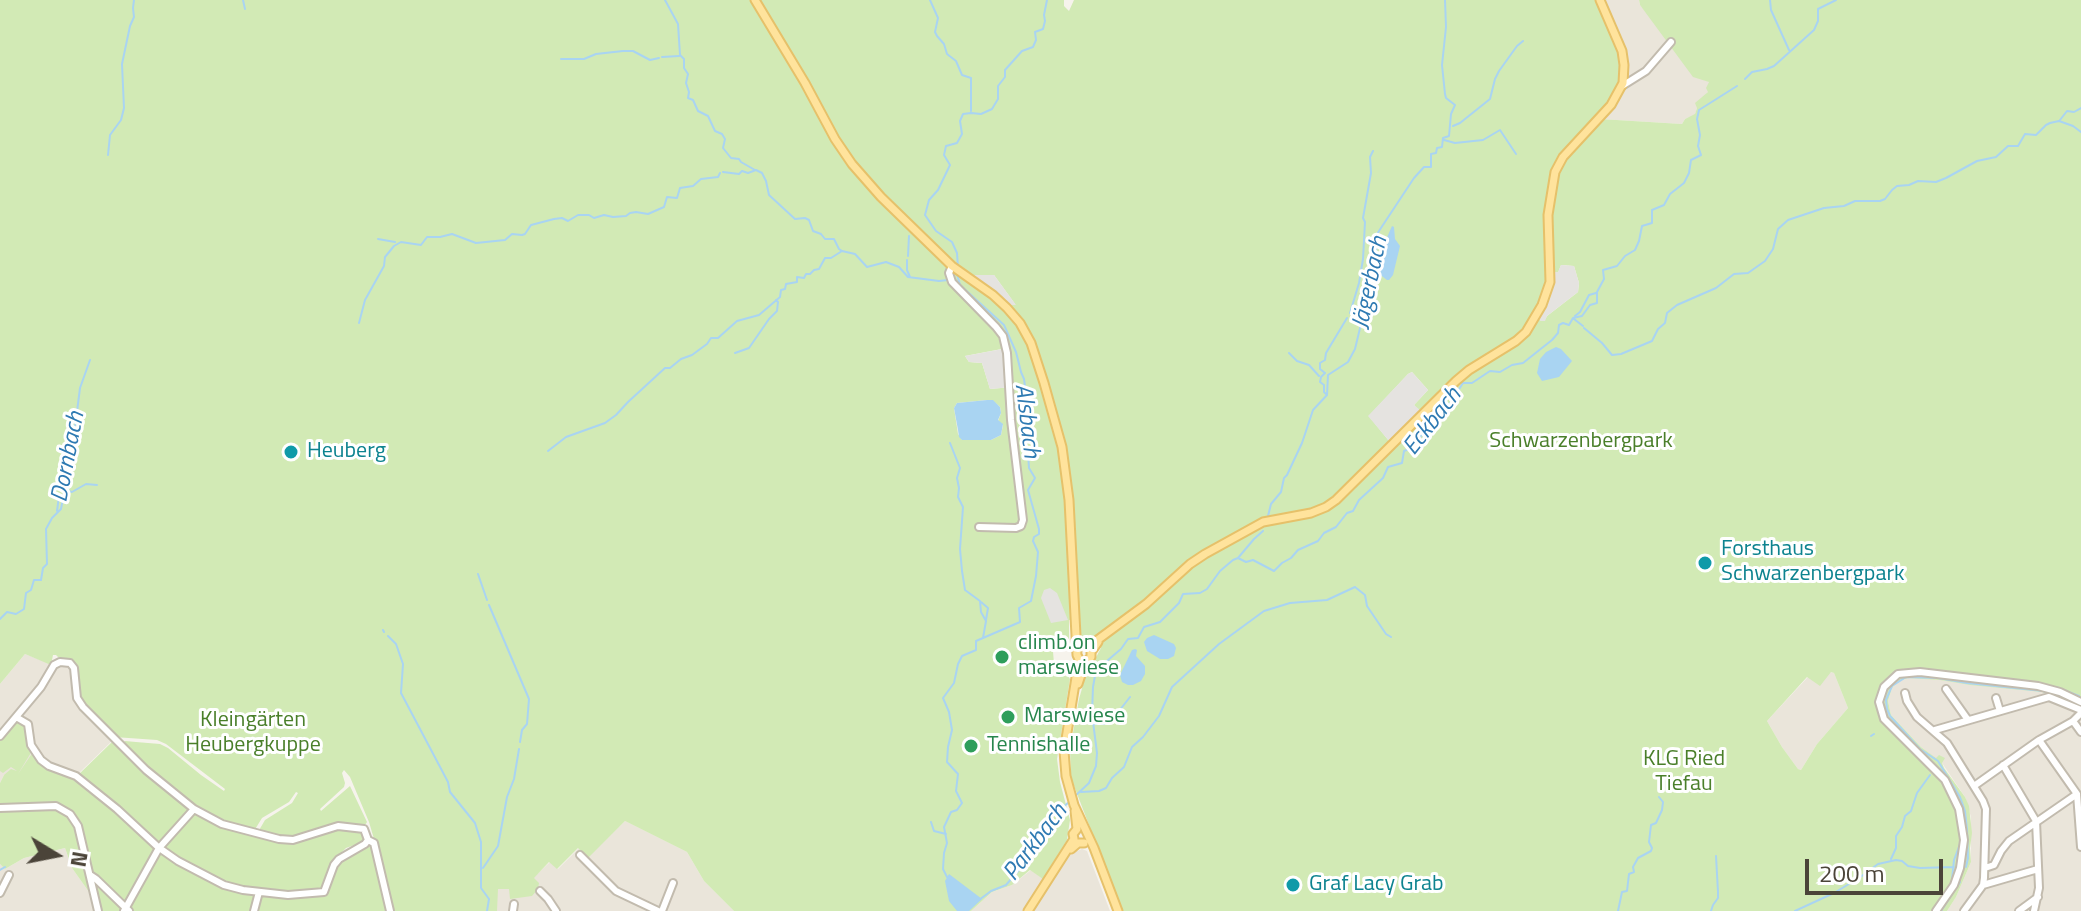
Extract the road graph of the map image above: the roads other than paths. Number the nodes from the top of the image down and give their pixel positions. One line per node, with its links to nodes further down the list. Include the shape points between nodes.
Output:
1 (755, 0): 5 (main road, via 846,156)
2 (1600, 0): 4 (main road, via 1622,51)
3 (1671, 42): 4 (street, via 1644,73)
4 (1622, 86): 7 (main road, via 1555,172 1548,215 1550,282 1526,332 1456,381 1336,500 1230,539 1190,564)
5 (956, 269): 6 (street, via 951,279 996,327 1006,347 1023,520 1016,528); 7 (main road, via 993,295 1031,343 1066,469 1077,634)
6 (979, 527)
7 (1084, 653): 27 (main road, via 1064,751)
8 (1946, 689): 15 (street)
9 (1905, 693): 17 (street, via 1911,709)
10 (1996, 698): 12 (street)
11 (2081, 702): 50 (street, via 2038,686 1920,672 1898,674 1886,684 1879,702 1884,719 1945,780 1962,818 1960,868)
12 (2000, 711): 13 (street, via 2049,697); 15 (street)
13 (2081, 712): 16 (street)
14 (16, 717): 19 (street); 25 (street, via 54,665 72,664 83,707); 30 (street, via 28,724 33,750 41,760 76,776)
15 (1968, 720): 17 (street)
16 (2073, 721): 18 (street); 20 (street)
17 (1935, 730): 22 (street)
18 (2081, 732)
19 (0, 736)
20 (2039, 740): 21 (street); 23 (street)
21 (2003, 765): 22 (street); 26 (street)
22 (1974, 786): 32 (street, via 1986,809)
23 (2077, 794): 26 (street); 29 (street)
24 (0, 808): 35 (street, via 56,806 67,811 77,824)
25 (194, 809): 28 (street, via 222,824 279,839 345,826 364,829); 30 (street)
26 (2036, 821): 32 (street); 33 (street)
27 (1081, 837): 48 (main road); 49 (main road, via 1098,860)
28 (368, 840): 39 (street, via 339,859 324,892); 45 (street, via 374,843)
29 (2081, 847)
30 (159, 848): 39 (street, via 213,880); 42 (street)
31 (580, 855): 47 (street, via 616,891)
32 (1985, 868): 37 (street)
33 (2038, 869): 37 (street); 41 (street)
34 (9, 875): 40 (street)
35 (90, 875): 42 (street); 43 (street)
36 (673, 883): 47 (street)
37 (1983, 885): 51 (street)
38 (540, 891): 46 (street)
39 (259, 892): 44 (street)
40 (0, 893)
41 (2038, 897): 52 (street); 53 (street)
42 (126, 910)
43 (98, 911)
44 (254, 911)
45 (390, 911)
46 (556, 911)
47 (660, 911)
48 (1028, 911)
49 (1118, 911)
50 (1936, 911)
51 (1964, 911)
52 (2019, 911)
53 (2034, 911)

